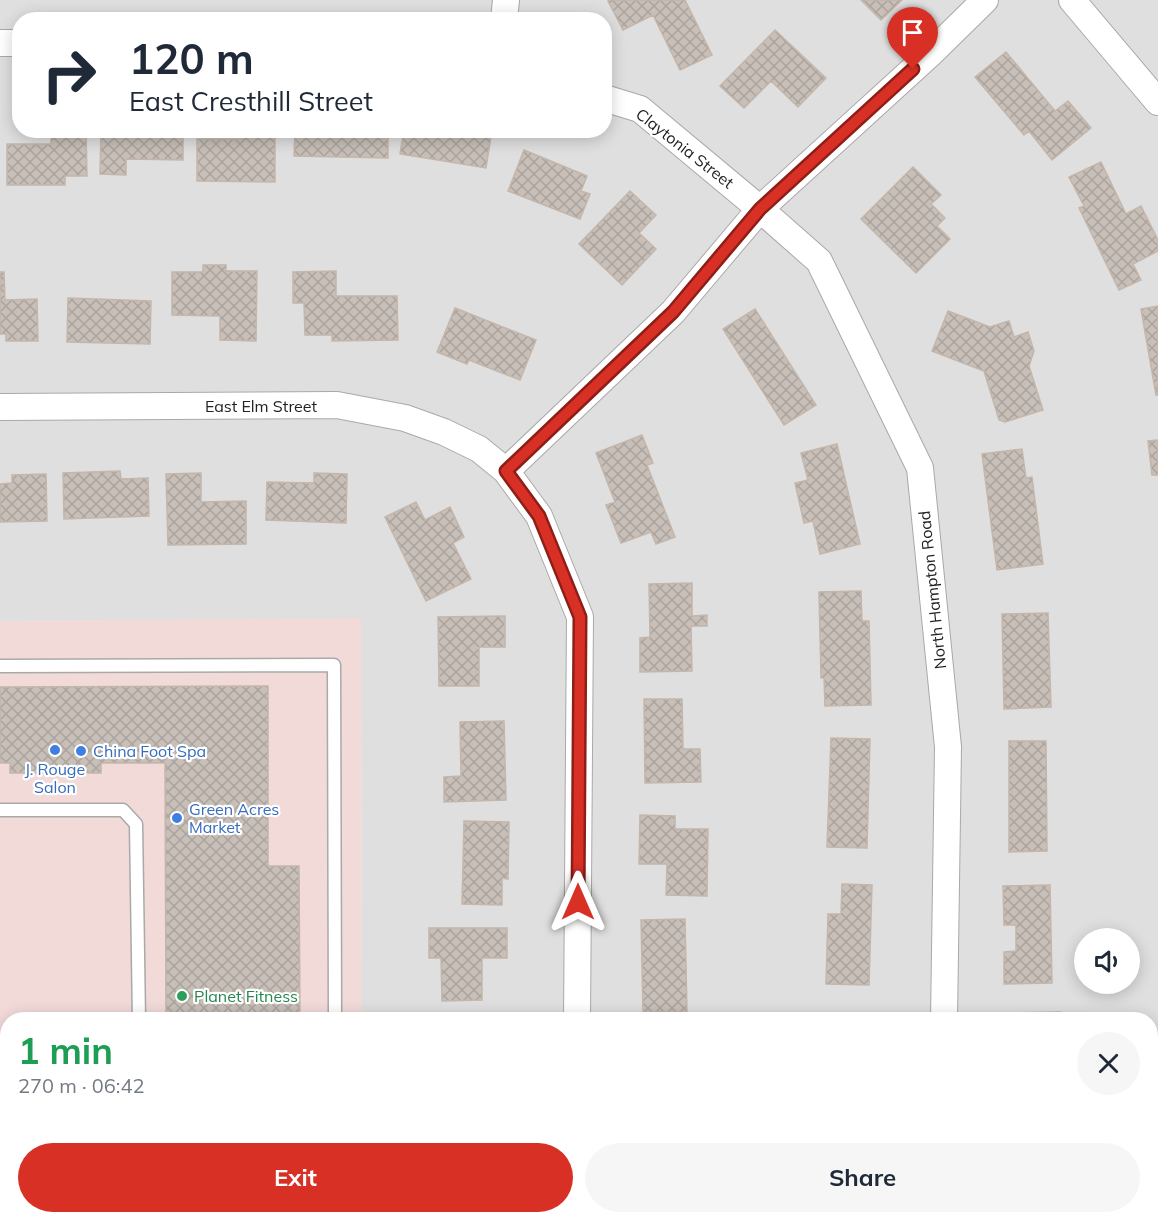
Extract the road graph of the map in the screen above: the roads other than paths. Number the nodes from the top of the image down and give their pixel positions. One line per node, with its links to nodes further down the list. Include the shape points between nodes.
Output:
1 (985, 0): 5 (street)
2 (1072, 0): 4 (street)
3 (612, 100): 5 (street, Claytonia Street, via 640,109)
4 (1158, 102)
5 (760, 209): 7 (street, via 673,312); 13 (street, North Hampton Road, via 819,261 920,468 948,747)
6 (0, 407): 7 (street, East Elm Street, via 337,405 405,418 444,432 479,449)
7 (506, 471): 12 (street, East Elm Street, via 539,516 580,617)
8 (0, 666): 11 (lane, via 334,664)
9 (0, 810): 10 (lane, via 123,810 136,824)
10 (139, 1012)
11 (335, 1012)
12 (577, 1012)
13 (944, 1012)

